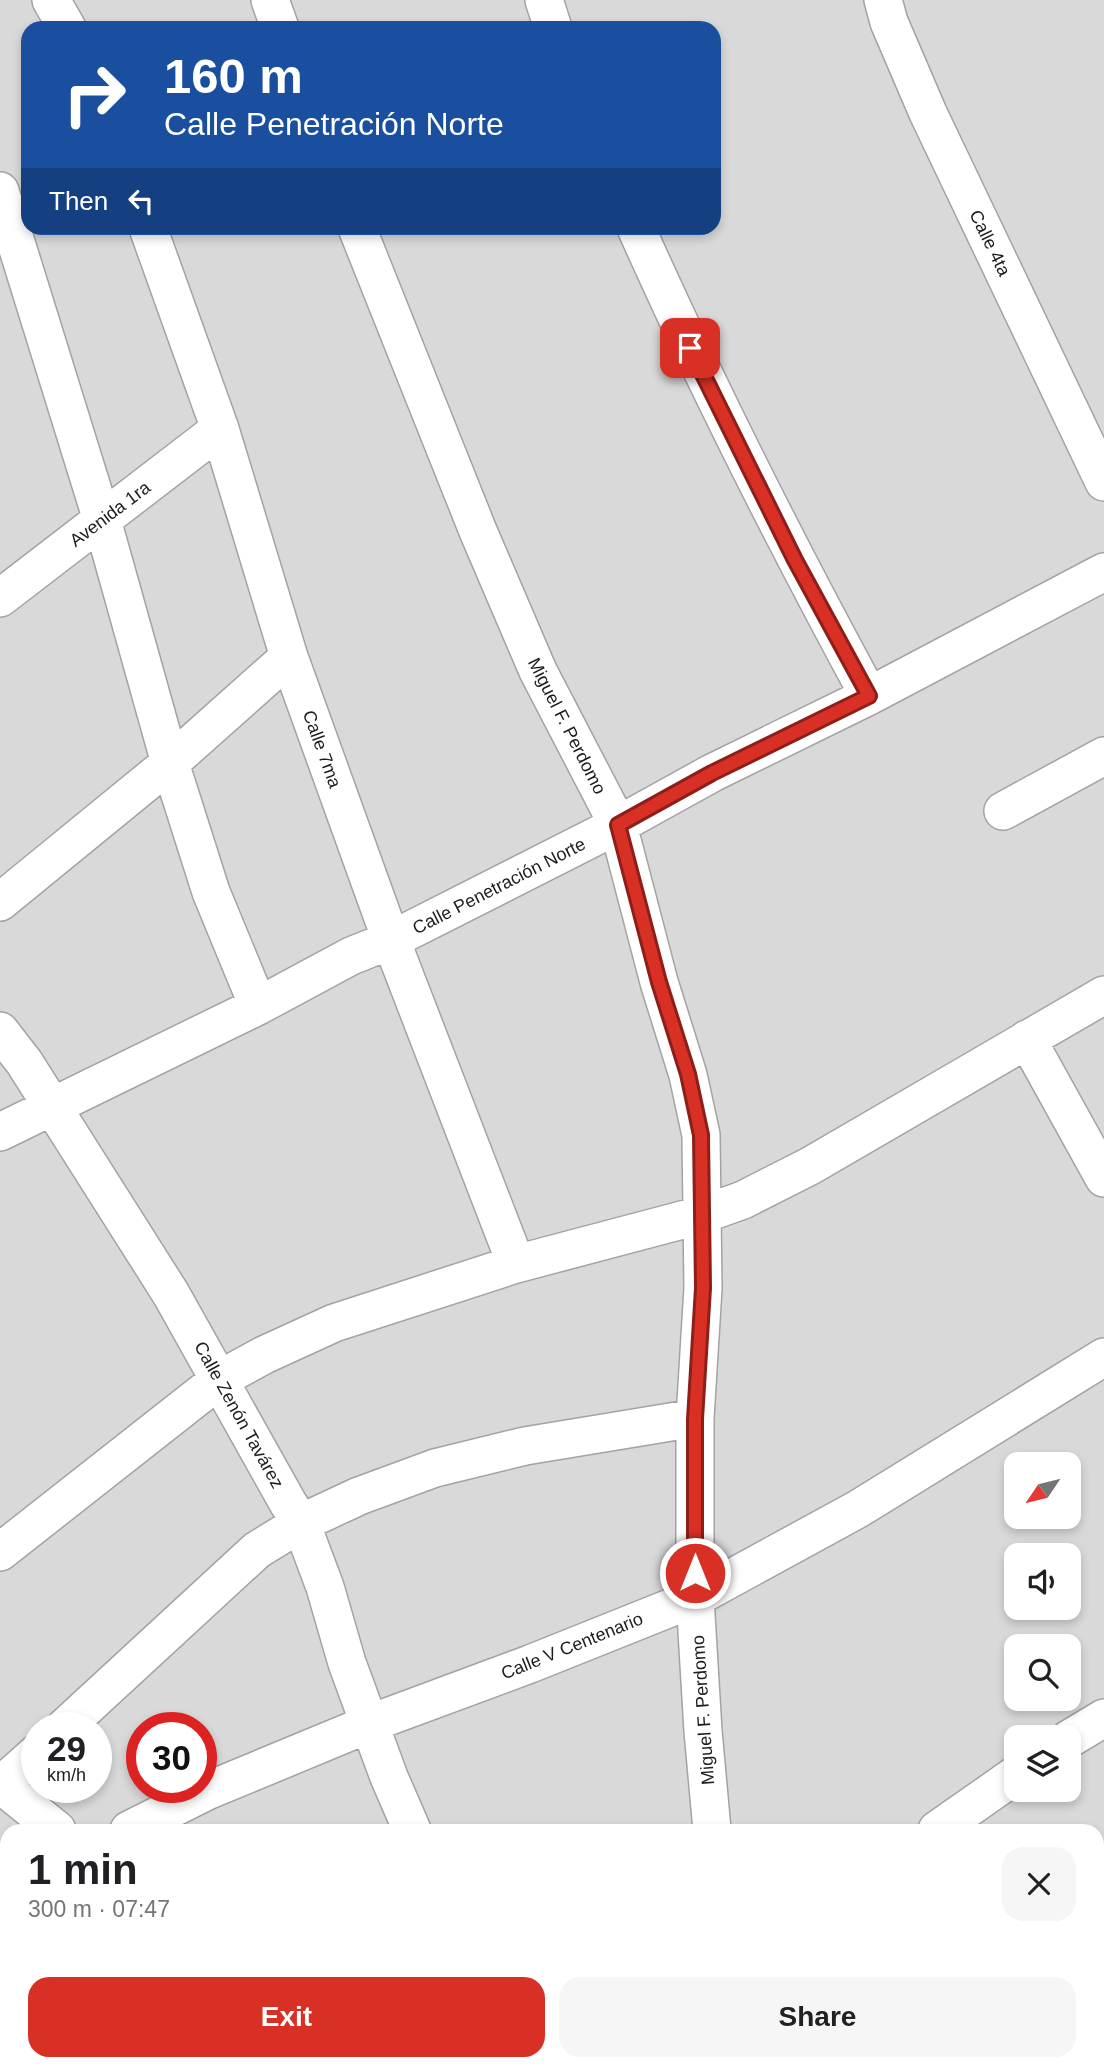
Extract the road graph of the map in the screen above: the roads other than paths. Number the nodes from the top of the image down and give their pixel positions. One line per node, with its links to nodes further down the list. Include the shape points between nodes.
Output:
1 (51, 0): 5 (street)
2 (270, 0): 6 (street)
3 (544, 0): 7 (street)
4 (883, 0): 14 (street, Calle 4ta, via 928,113)
5 (62, 21)
6 (278, 21)
7 (551, 21)
8 (0, 191): 12 (street)
9 (151, 235): 13 (street, Calle 7ma)
10 (360, 235): 23 (street, Miguel F. Perdomo, via 538,671)
11 (639, 235): 19 (street, via 717,404)
12 (13, 281): 15 (street)
13 (220, 429): 15 (street, Avenida 1ra); 18 (street, Calle 7ma)
14 (1104, 482)
15 (102, 520): 17 (street, Avenida 1ra); 21 (street)
16 (1104, 572): 19 (street, Calle Penetración Norte)
17 (0, 598)
18 (289, 657): 21 (street); 25 (street, Calle 7ma)
19 (869, 696): 23 (street, Calle Penetración Norte)
20 (1104, 756): 22 (street)
21 (170, 763): 24 (street); 27 (street, via 211,891)
22 (1003, 811)
23 (618, 825): 25 (street, Calle Penetración Norte); 33 (street, Miguel F. Perdomo, via 701,1135)
24 (0, 902)
25 (391, 940): 27 (street, Calle Penetración Norte); 34 (street, Calle 7ma)
26 (1104, 995): 29 (street)
27 (258, 1006): 30 (street, Calle Penetración Norte)
28 (0, 1031): 30 (street, Calle Zenón Tavárez)
29 (1027, 1040): 32 (street); 33 (street, via 810,1166 743,1200)
30 (51, 1107): 31 (street, Calle Penetración Norte); 36 (street, Calle Zenón Tavárez, via 171,1293)
31 (0, 1132)
32 (1104, 1178)
33 (701, 1215): 34 (street); 37 (street, Miguel F. Perdomo, via 703,1288)
34 (516, 1264): 36 (street, via 334,1323)
35 (1104, 1357): 40 (street, Calle V Centenario, via 858,1509)
36 (220, 1379): 38 (street, Calle Zenón Tavárez); 39 (street)
37 (695, 1419): 38 (street, via 525,1446 435,1468); 40 (street, Miguel F. Perdomo)
38 (301, 1523): 41 (street, via 257,1550); 43 (street, Calle Zenón Tavárez)
39 (0, 1552)
40 (695, 1598): 43 (street, Calle V Centenario); 51 (street, Miguel F. Perdomo)
41 (81, 1712)
42 (1104, 1718): 44 (street)
43 (371, 1723): 49 (street, Calle V Centenario, via 207,1791); 50 (street, Calle Zenón Tavárez)
44 (1081, 1732)
45 (21, 1767): 47 (street)
46 (1004, 1783): 52 (street)
47 (1, 1785): 48 (street)
48 (50, 1824)
49 (141, 1824)
50 (409, 1824)
51 (711, 1824)
52 (946, 1824)

